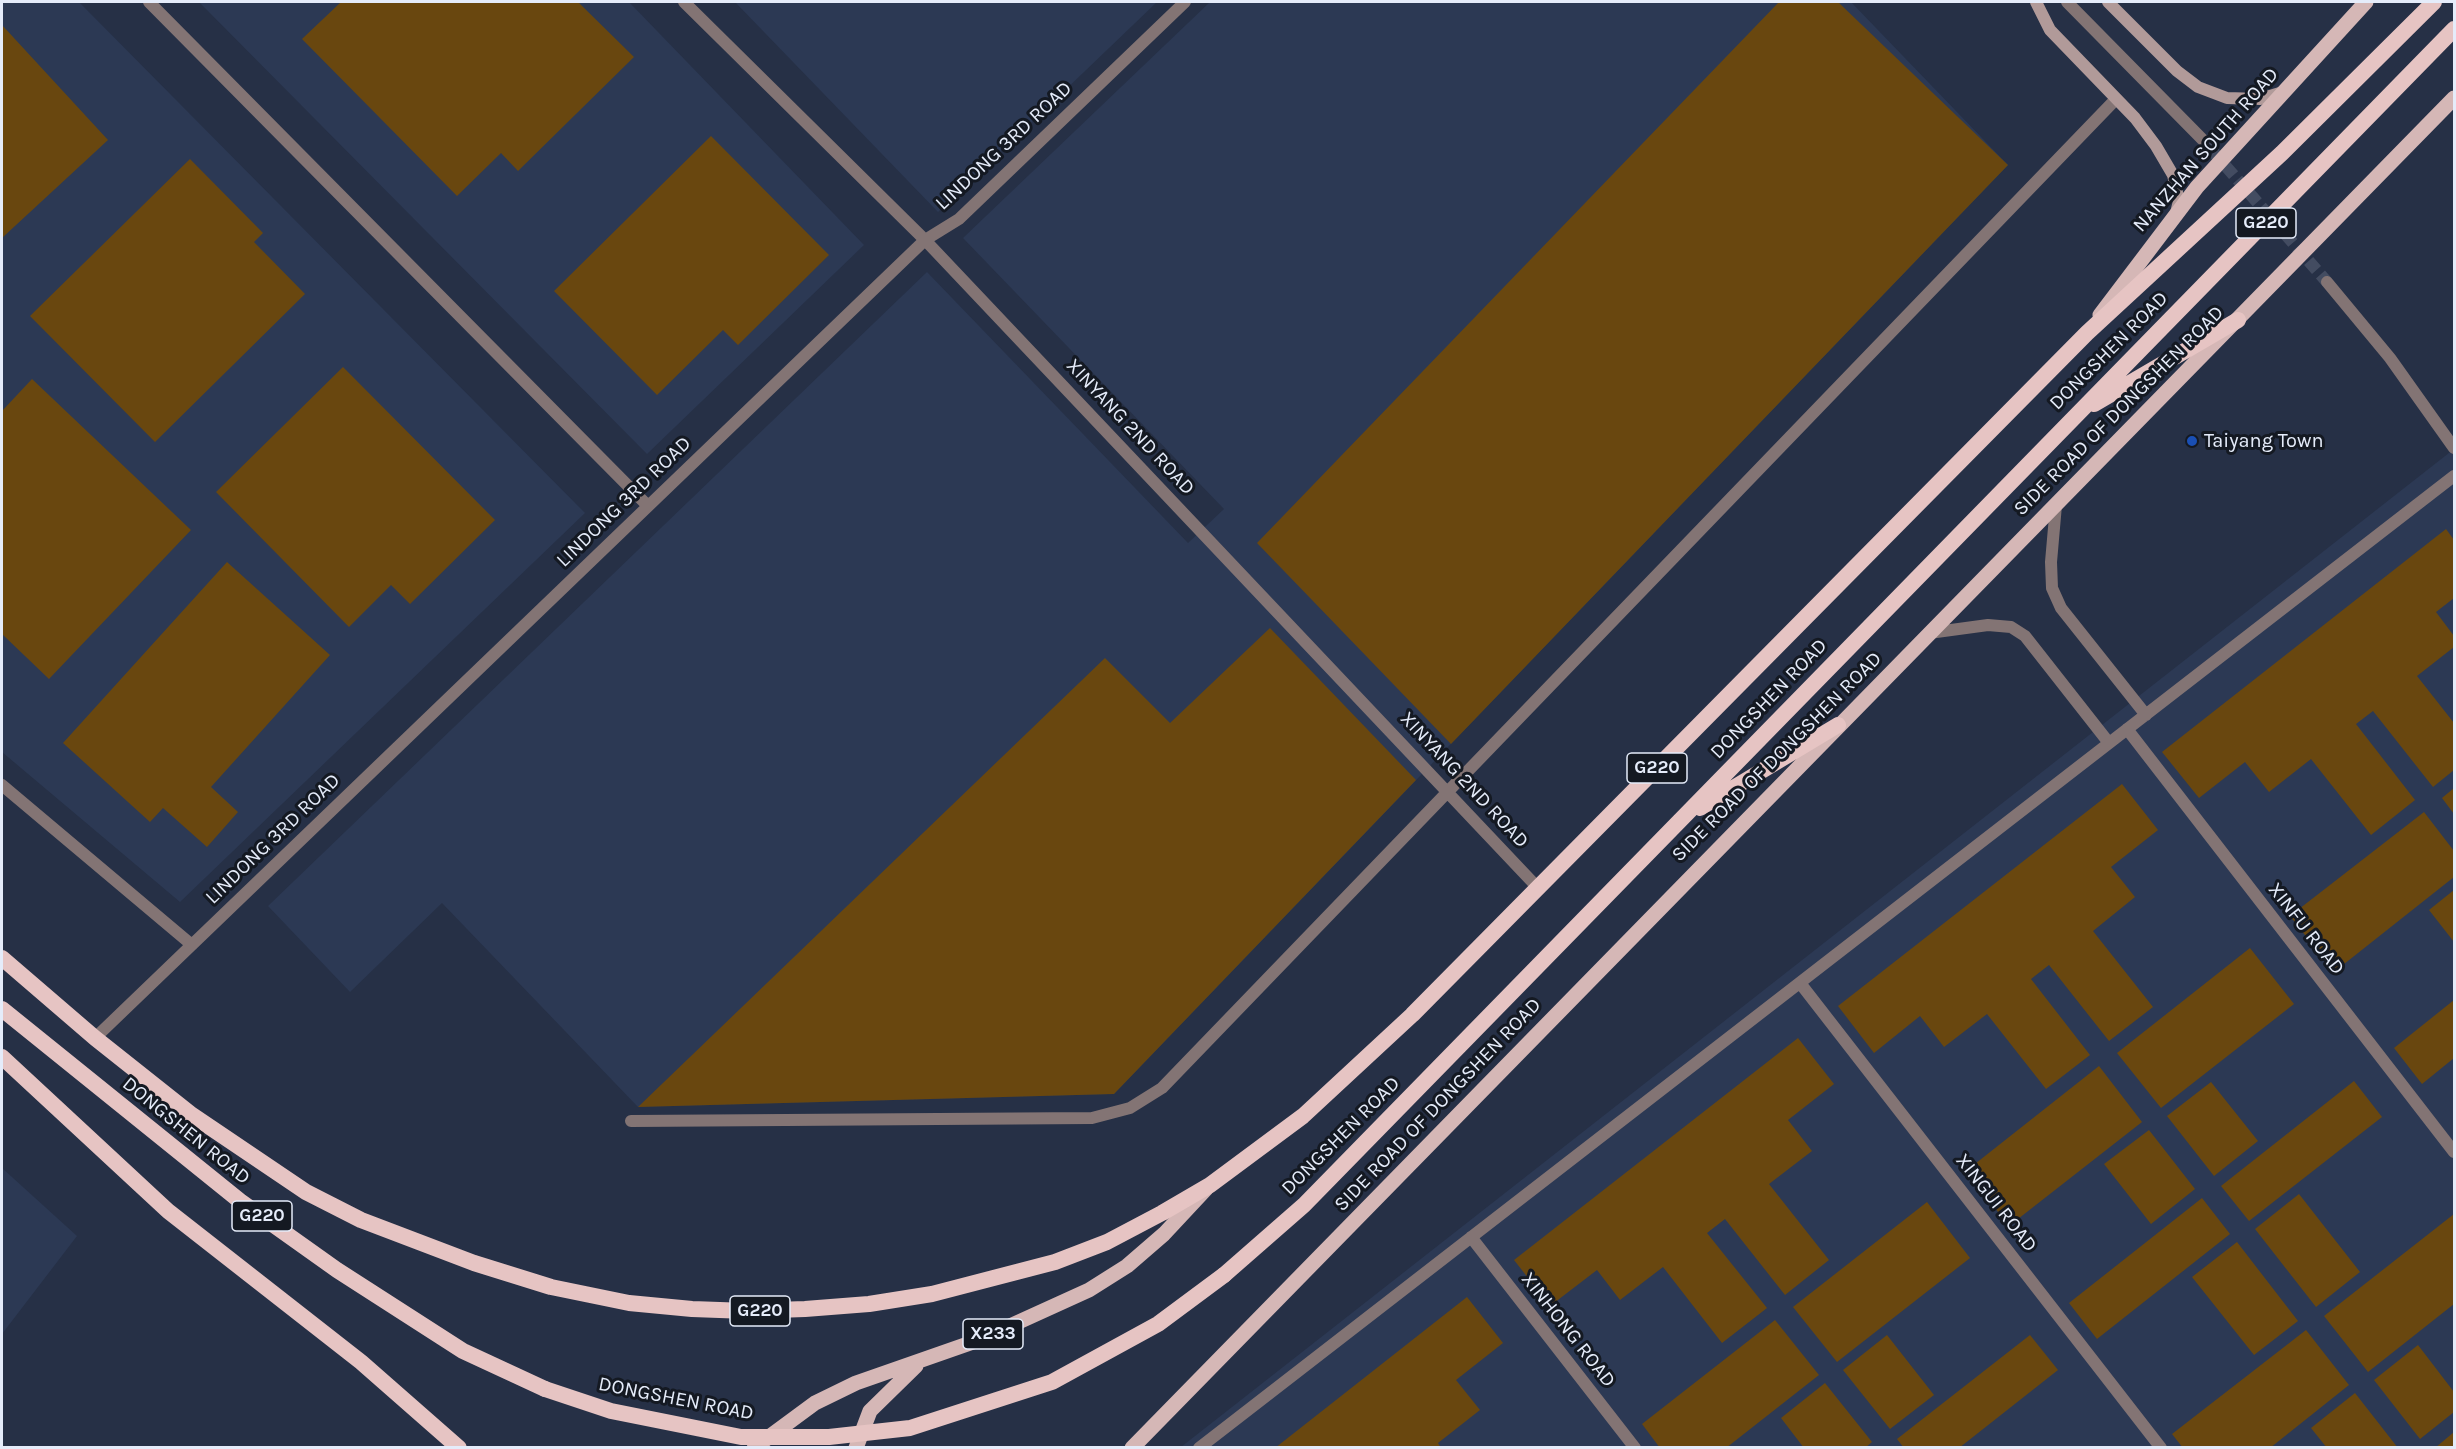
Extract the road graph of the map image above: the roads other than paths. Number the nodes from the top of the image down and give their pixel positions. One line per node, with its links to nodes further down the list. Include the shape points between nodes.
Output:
1 (149, 2): 23 (street)
2 (684, 2): 15 (street, XINYANG 2ND ROAD)
3 (1185, 2): 15 (street, LINDONG 3RD ROAD, via 959,219)
4 (2036, 2): 12 (main road, via 2050,30)
5 (2067, 2): 13 (street)
6 (2108, 2): 10 (main road, via 2198,87 2227,98 2260,99)
7 (2366, 2): 10 (main road, NANZHAN SOUTH ROAD)
8 (2434, 2): 18 (highway, DONGSHEN ROAD / G220, via 2282,153)
9 (2454, 28): 19 (highway, DONGSHEN ROAD / G220)
10 (2283, 92): 14 (main road, NANZHAN SOUTH ROAD)
11 (2454, 98): 17 (main road, SIDE ROAD OF DONGSHEN ROAD)
12 (2116, 99): 14 (main road, via 2156,146 2173,175 2179,201); 30 (street)
13 (2202, 139)
14 (2176, 213): 18 (main road, NANZHAN SOUTH ROAD)
15 (925, 240): 23 (street, LINDONG 3RD ROAD); 30 (street, XINYANG 2ND ROAD)
16 (2327, 282): 20 (street, via 2391,358)
17 (2238, 320): 19 (highway); 22 (main road, SIDE ROAD OF DONGSHEN ROAD)
18 (2087, 333): 32 (highway, DONGSHEN ROAD / G220)
19 (2075, 415): 31 (highway, DONGSHEN ROAD / G220)
20 (2454, 448)
21 (2454, 476): 25 (street)
22 (2056, 505): 24 (main road, SIDE ROAD OF DONGSHEN ROAD); 25 (street, via 2052,588 2061,608)
23 (648, 506): 33 (street, LINDONG 3RD ROAD)
24 (1929, 633): 26 (main road, SIDE ROAD OF DONGSHEN ROAD); 28 (street, via 1988,625 2011,627 2025,636)
25 (2146, 715): 27 (street)
26 (1838, 725): 31 (highway); 47 (main road, SIDE ROAD OF DONGSHEN ROAD)
27 (2127, 729): 28 (street); 40 (street, XINFU ROAD)
28 (2109, 743): 35 (street)
29 (2, 785): 33 (street)
30 (1449, 792): 32 (street, XINYANG 2ND ROAD); 39 (street, via 1162,1088 1130,1108 1092,1118)
31 (1679, 821): 36 (highway, DONGSHEN ROAD / G220, bridge, via 1304,1205 1224,1275 1158,1324 1052,1382 910,1428 829,1437 741,1437 611,1411 545,1389 463,1351 337,1269 240,1201)
32 (1538, 888): 41 (highway, DONGSHEN ROAD / G220, via 1412,1015 1303,1116)
33 (192, 945): 37 (street, LINDONG 3RD ROAD)
34 (2, 958): 37 (highway, DONGSHEN ROAD / G220)
35 (1800, 982): 42 (street); 50 (street, XINGUI ROAD)
36 (2, 1009)
37 (95, 1038): 41 (highway, DONGSHEN ROAD / G220, via 192,1115 315,1197 362,1220 474,1263 551,1287 629,1303 747,1311 869,1304 932,1294 1002,1277 1107,1242)
38 (2, 1057): 44 (highway, via 168,1211 361,1362)
39 (631, 1121)
40 (2454, 1152)
41 (1210, 1185): 43 (main road, X233, via 1164,1234 1127,1266 1089,1290 1038,1315)
42 (1471, 1236): 48 (street); 49 (street, XINHONG ROAD)
43 (923, 1360): 45 (main road, X233, via 856,1383 815,1403); 46 (main road, via 870,1412)
44 (459, 1448)
45 (754, 1448)
46 (856, 1448)
47 (1132, 1448)
48 (1198, 1448)
49 (1635, 1448)
50 (2161, 1448)

